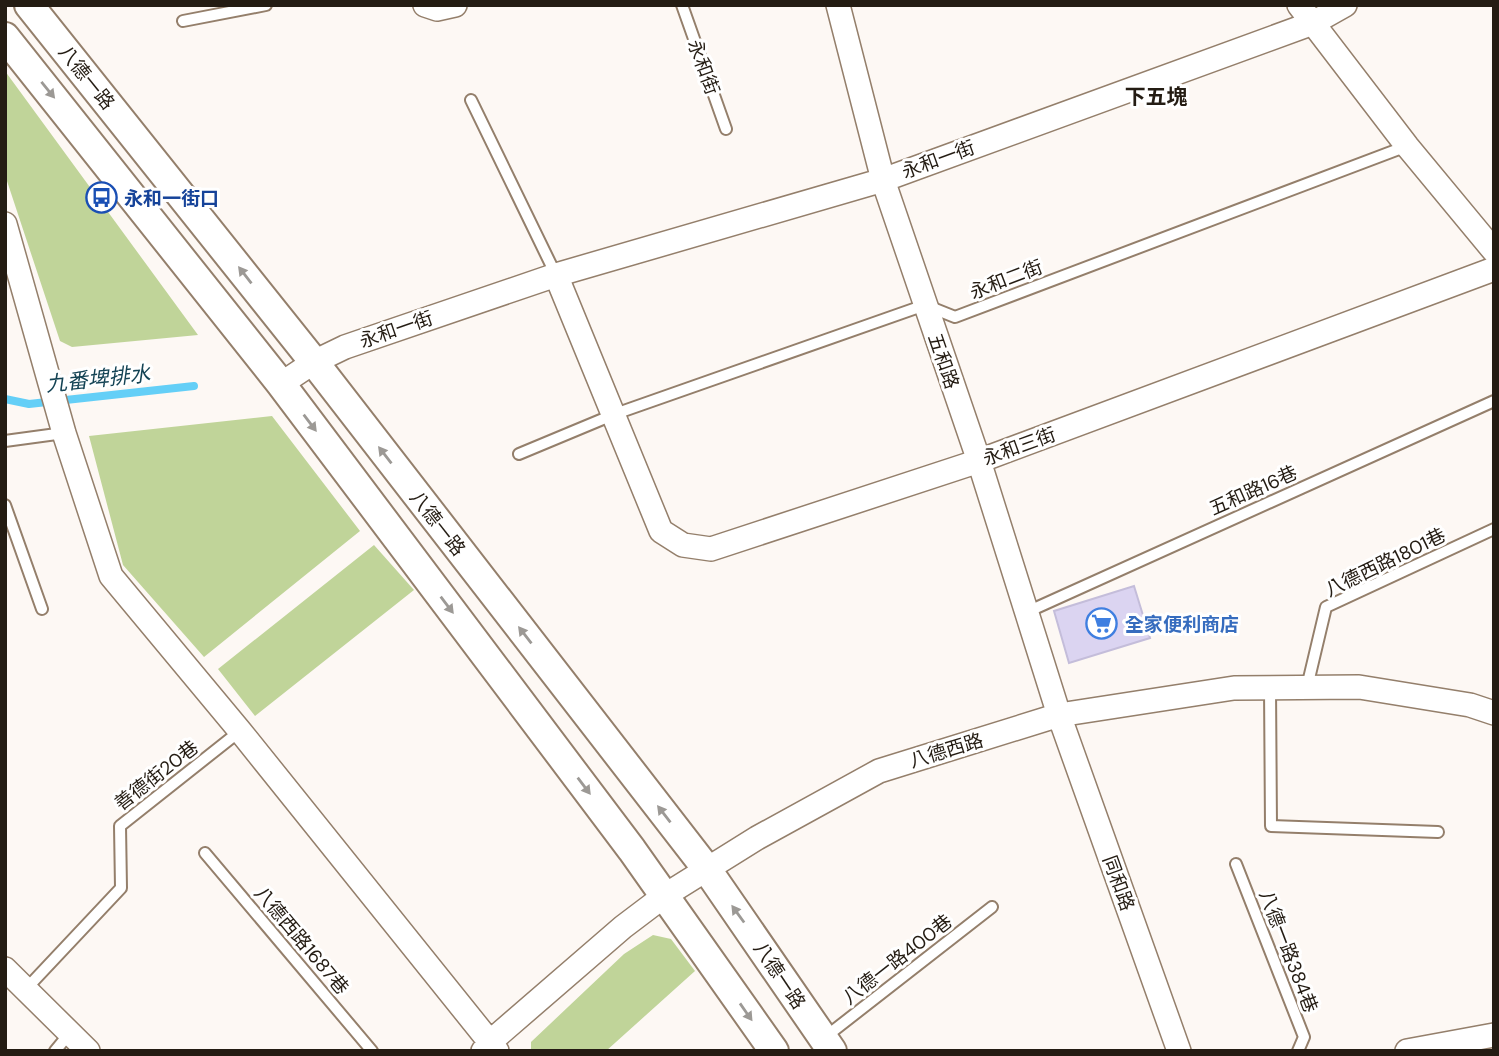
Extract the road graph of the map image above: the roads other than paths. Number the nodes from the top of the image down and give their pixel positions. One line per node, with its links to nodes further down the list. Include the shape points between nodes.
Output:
1 (29, 5): 21 (street, 八德一路, one-way to 1)
2 (266, 5): 9 (lane)
3 (425, 5): 4 (street, via 437,9)
4 (455, 5)
5 (682, 5): 12 (lane, 永和街)
6 (838, 5): 14 (street, 五和路)
7 (1345, 5): 8 (street, 永和一街)
8 (1306, 14): 13 (street); 14 (street, 永和一街)
9 (183, 21)
10 (5, 37): 22 (street, 八德一路, one-way to 22)
11 (471, 100): 19 (lane)
12 (726, 129)
13 (1407, 146): 16 (street); 20 (lane, 永和二街, via 955,317)
14 (883, 180): 19 (street, 永和一街); 20 (street, 五和路)
15 (5, 224): 17 (street)
16 (1494, 251)
17 (10, 259): 25 (street, via 46,362)
18 (1494, 269): 28 (street, 永和三街)
19 (556, 275): 21 (street, 永和一街, via 345,346); 24 (street)
20 (925, 305): 24 (lane); 28 (street, 五和路)
21 (314, 362): 22 (street, 永和一街); 41 (street, 八德一路, one-way to 21)
22 (281, 384): 42 (street, 八德一路, one-way to 42)
23 (1494, 401): 32 (lane, 五和路16巷)
24 (615, 414): 27 (lane); 28 (street, 永和三街, via 661,531 683,545 712,549)
25 (64, 433): 26 (lane); 37 (street, via 111,576)
26 (5, 440)
27 (519, 454)
28 (979, 461): 32 (street, 五和路)
29 (5, 505): 31 (lane)
30 (1494, 529): 34 (lane, 八德西路1801巷, via 1326,607)
31 (42, 609)
32 (1027, 612): 35 (street, 五和路)
33 (1270, 687): 34 (street, 八德西路); 35 (street, 八德西路, via 1234,688); 38 (lane, via 1270,826)
34 (1307, 687): 36 (street, 八德西路, via 1359,687 1470,705)
35 (1059, 715): 41 (street, 八德西路, via 879,771); 53 (street, 同和路)
36 (1493, 717)
37 (240, 731): 45 (lane, 善德街20巷, via 120,826 121,888); 49 (street)
38 (1438, 832)
39 (205, 853): 51 (lane, 八德西路1687巷)
40 (1236, 864): 54 (lane, 八德一路384巷, via 1304,1037)
41 (706, 869): 42 (street, 八德西路); 48 (street, 八德一路, one-way to 41)
42 (664, 896): 49 (street, 八德西路, via 623,927); 52 (street, 八德一路, one-way to 52)
43 (992, 907): 48 (lane, 八德一路400巷)
44 (5, 969): 45 (street)
45 (26, 989): 47 (street)
46 (1494, 1035): 55 (street)
47 (62, 1042): 50 (street)
48 (828, 1045)
49 (490, 1048)
50 (88, 1051)
51 (372, 1051)
52 (774, 1051)
53 (1179, 1051)
54 (1298, 1051)
55 (1407, 1051)

